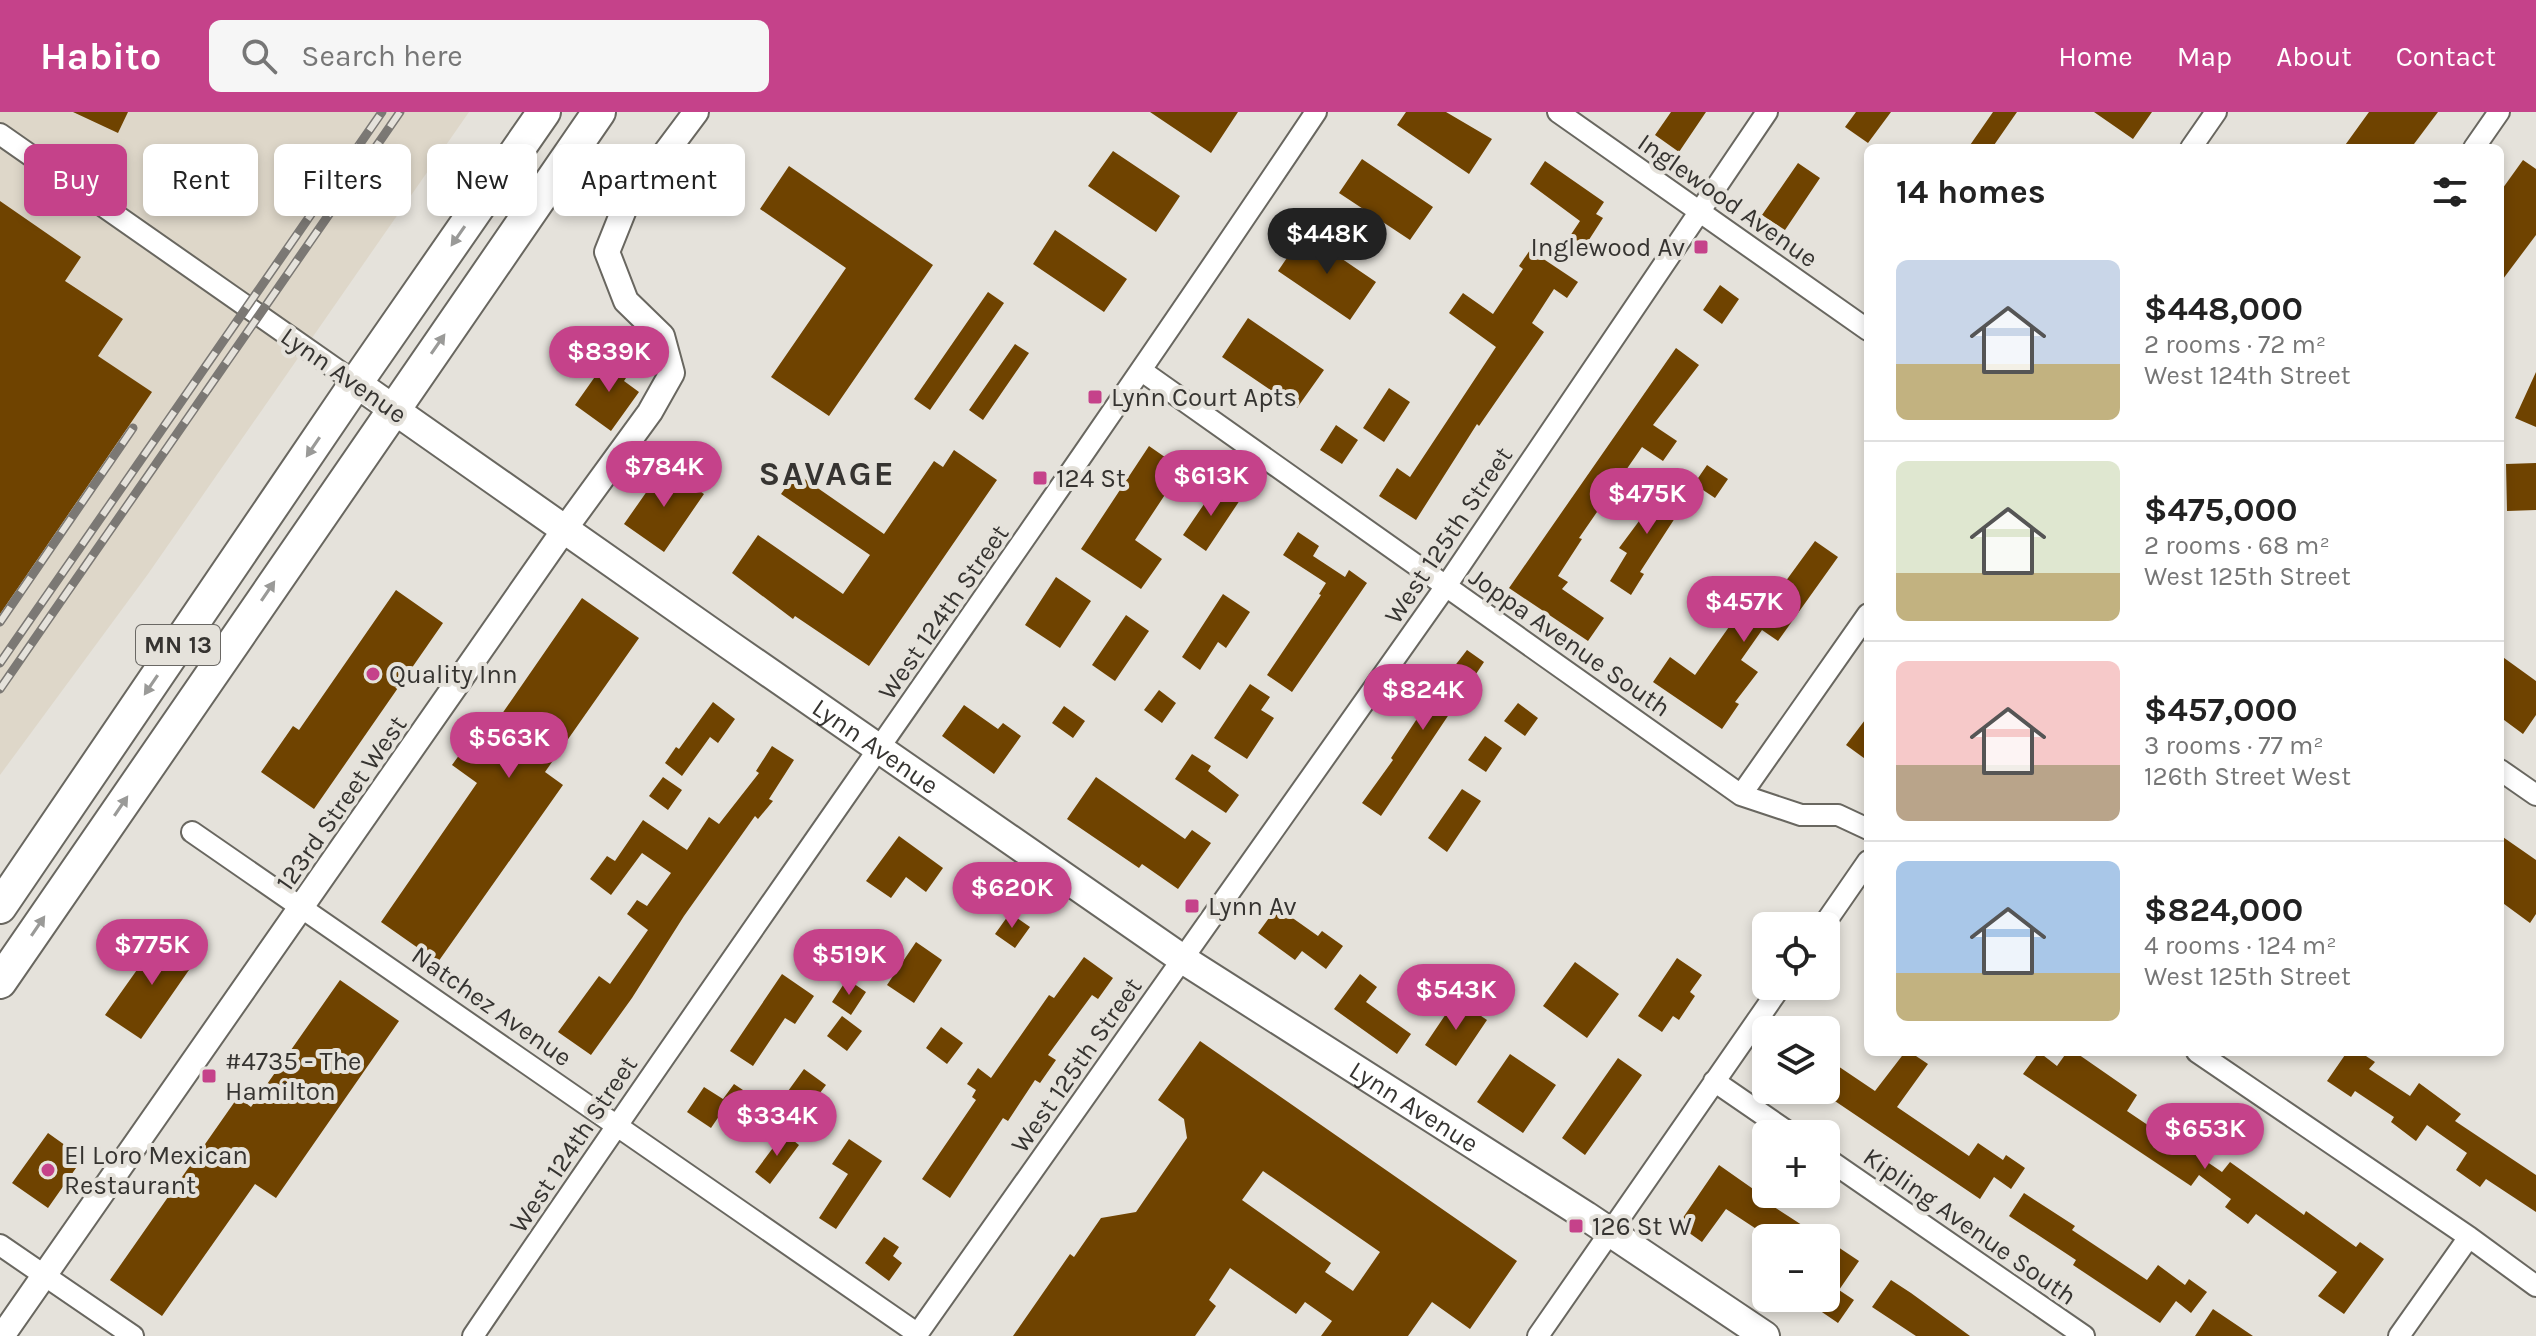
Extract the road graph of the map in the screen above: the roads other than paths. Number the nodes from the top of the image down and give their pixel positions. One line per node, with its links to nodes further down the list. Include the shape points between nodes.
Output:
1 (544, 112): 15 (highway, MN 13, one-way to 15)
2 (599, 112): 16 (highway, MN 13, one-way to 2)
3 (696, 112): 17 (street, 123rd Street West, via 625,207 607,252 626,301 662,336 672,373)
4 (1316, 112): 14 (street, West 124th Street)
5 (1558, 112): 12 (street, Inglewood Avenue)
6 (1767, 112): 12 (street, West 125th Street)
7 (2216, 112): 10 (street)
8 (2499, 112): 11 (street)
9 (0, 134): 15 (street, Lynn Avenue)
10 (2194, 144)
11 (2477, 144)
12 (1699, 213): 13 (street, Inglewood Avenue); 18 (street, West 125th Street)
13 (1864, 327)
14 (1142, 371): 18 (street, Joppa Avenue South); 20 (street, West 124th Street)
15 (356, 383): 16 (main road, Lynn Avenue); 27 (highway, MN 13, one-way to 27)
16 (394, 408): 17 (main road, Lynn Avenue); 31 (highway, MN 13, one-way to 16)
17 (564, 530): 20 (main road, Lynn Avenue); 28 (street, 123rd Street West)
18 (1446, 586): 22 (street, Joppa Avenue South); 30 (street, West 125th Street)
19 (1864, 620): 22 (street)
20 (880, 749): 30 (main road, Lynn Avenue); 36 (street, West 124th Street)
21 (2504, 773): 23 (street)
22 (1741, 795): 24 (street, Joppa Avenue South, via 1801,815 1838,815)
23 (2536, 795)
24 (1864, 827)
25 (192, 832): 28 (street, Natchez Avenue)
26 (1864, 867): 29 (street)
27 (0, 907)
28 (303, 907): 36 (street, Natchez Avenue); 41 (street, 123rd Street West)
29 (1833, 912)
30 (1184, 960): 38 (main road, Lynn Avenue); 43 (street, West 125th Street)
31 (0, 982)
32 (1771, 1000): 34 (street)
33 (2203, 1056): 39 (street)
34 (1714, 1081): 35 (street); 38 (street)
35 (1771, 1120)
36 (617, 1124): 43 (street, Natchez Avenue); 46 (street, West 124th Street)
37 (1840, 1168): 49 (street, Kipling Avenue South)
38 (1610, 1234): 47 (street); 48 (main road, Lynn Avenue)
39 (2469, 1237): 42 (street); 50 (street)
40 (0, 1245): 41 (street)
41 (44, 1275): 44 (street, 123rd Street West); 45 (street)
42 (2536, 1286)
43 (917, 1335)
44 (2, 1336)
45 (133, 1336)
46 (473, 1336)
47 (1538, 1336)
48 (1765, 1336)
49 (2084, 1336)
50 (2399, 1336)

